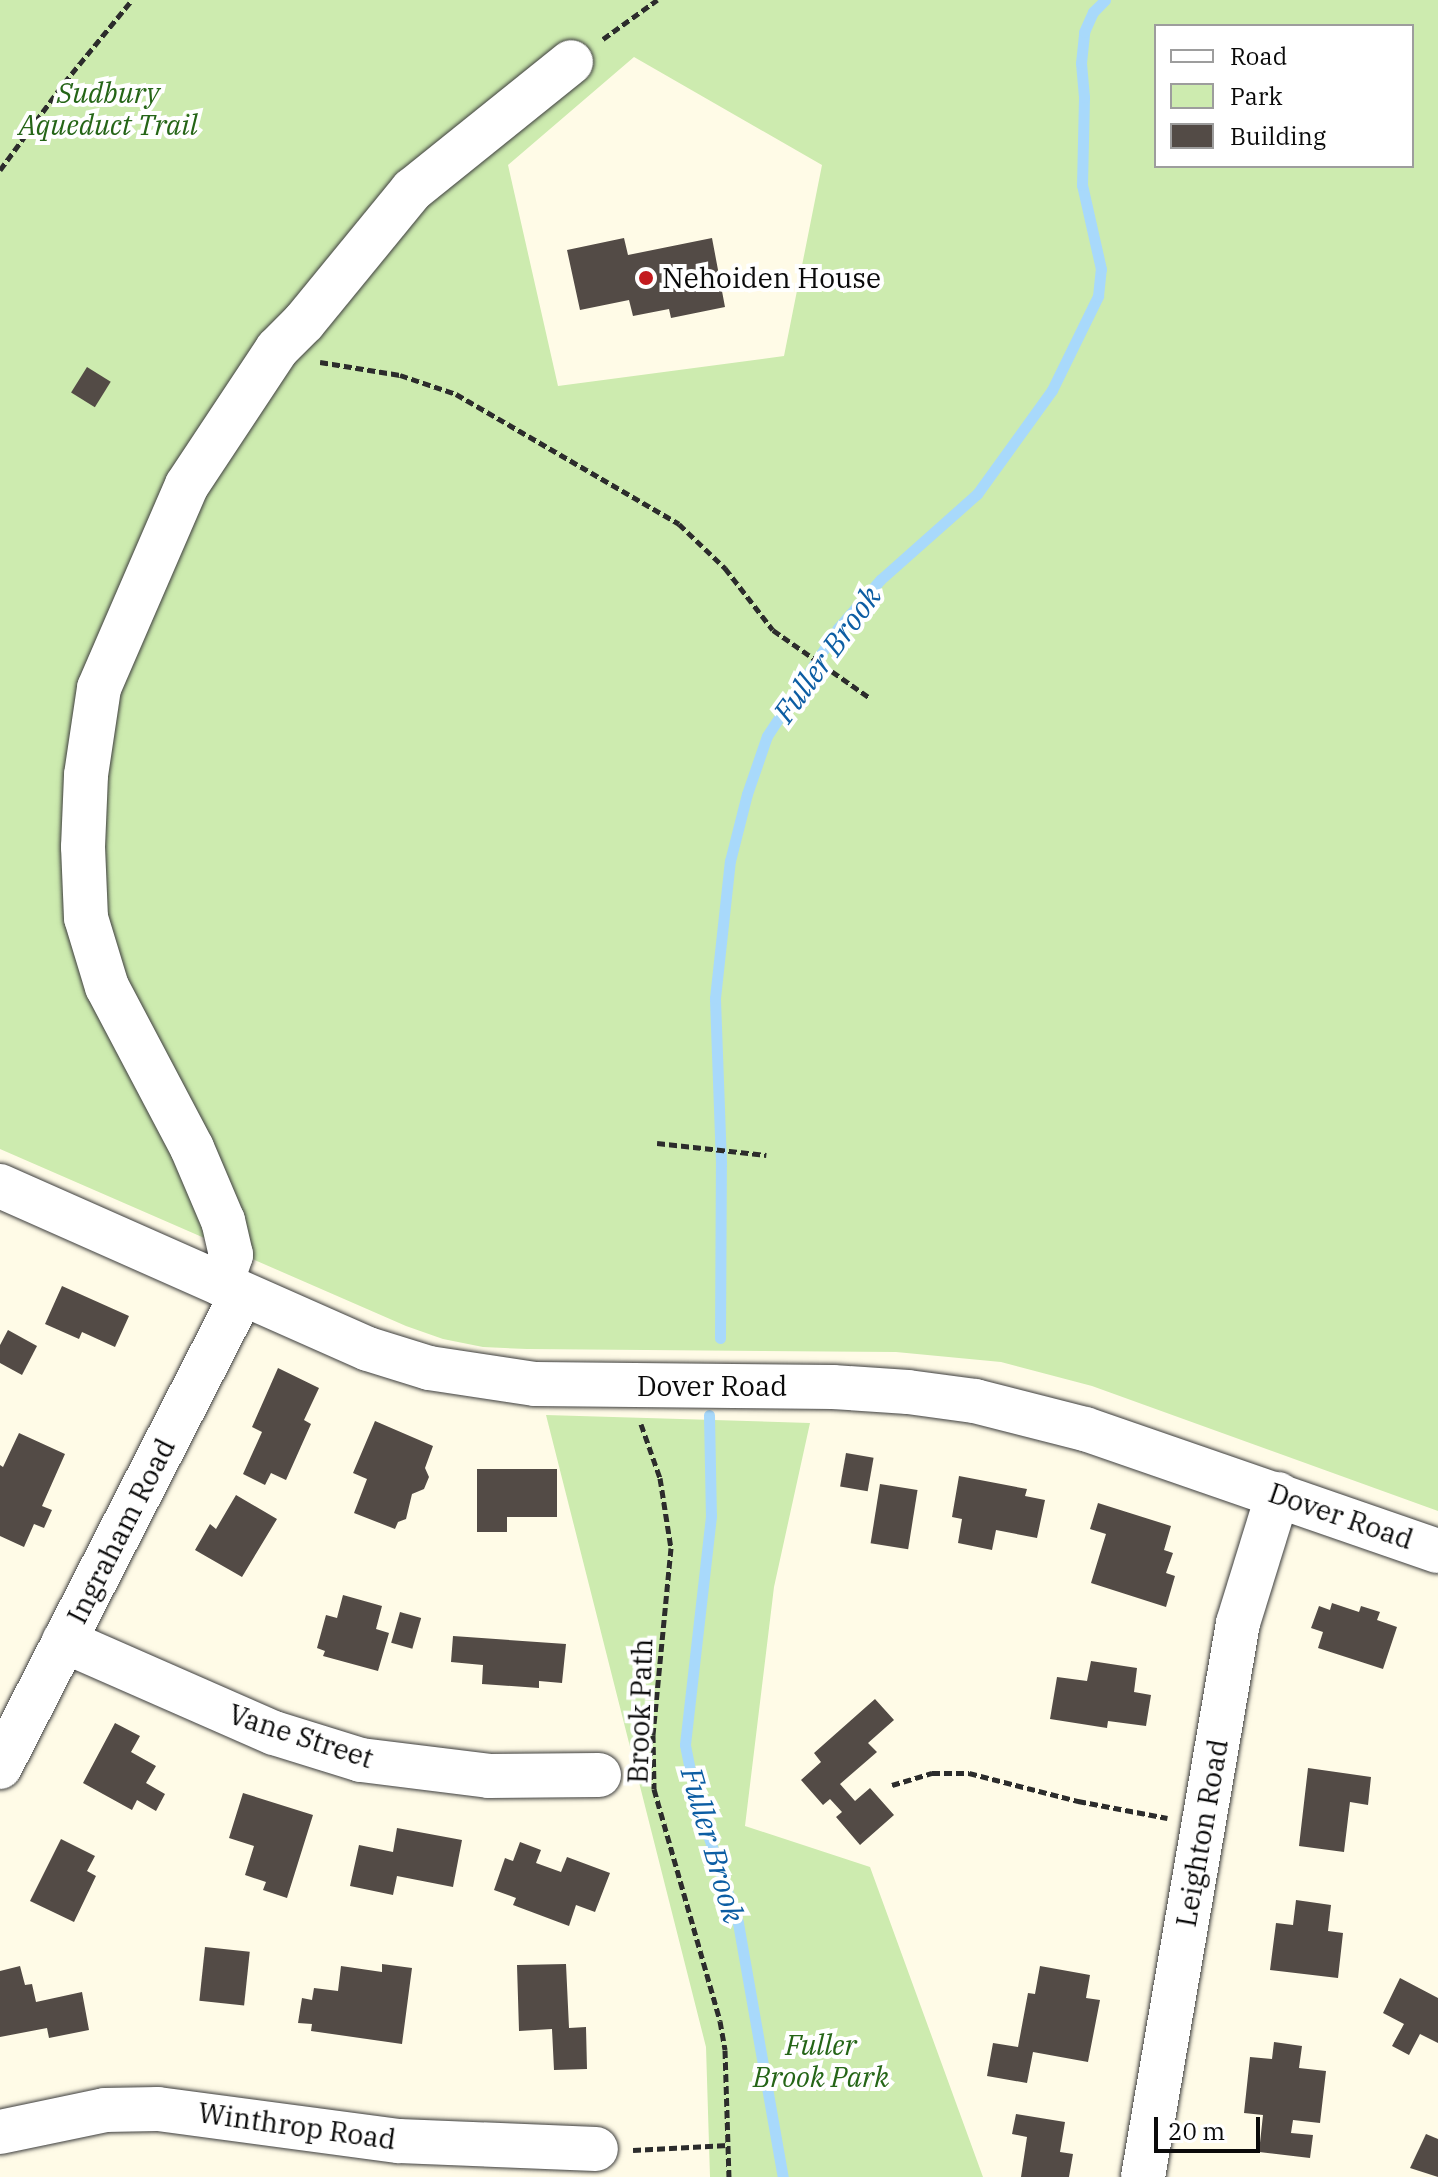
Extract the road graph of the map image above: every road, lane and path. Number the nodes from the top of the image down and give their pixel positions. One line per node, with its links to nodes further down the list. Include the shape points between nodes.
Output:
1 (132, 0): 4 (path)
2 (657, 0): 3 (path)
3 (571, 62): 5 (street, Ingraham Road, via 412,190)
4 (0, 170)
5 (269, 360): 6 (path, via 314,361 400,375 456,394 679,524 725,568 763,620); 10 (street, Ingraham Road, via 187,485 121,636 99,688 85,789 84,896 91,942 107,987 192,1148 223,1221)
6 (870, 698)
7 (657, 1143): 8 (path)
8 (766, 1155)
9 (0, 1186): 10 (street, Dover Road)
10 (232, 1289): 11 (street, Dover Road, via 368,1349 429,1368 535,1384); 14 (street, Ingraham Road)
11 (639, 1387): 12 (street, Dover Road, via 821,1387 959,1398 1085,1429); 20 (path, Brook Path, via 643,1434 670,1526 653,1735 654,1789 717,2006 725,2050)
12 (1278, 1494): 13 (street, Dover Road); 18 (street, Leighton Road, via 1244,1595)
13 (1438, 1551)
14 (64, 1641): 15 (street, Ingraham Road); 16 (street, Vane Street, via 274,1733 361,1760 489,1776)
15 (0, 1767)
16 (599, 1775)
17 (892, 1785): 18 (path, via 932,1773 969,1773)
18 (1203, 1825): 23 (street, Leighton Road)
19 (0, 2132): 21 (street, Winthrop Road, via 105,2110 158,2109 399,2141)
20 (728, 2145): 21 (path); 22 (path, Brook Path)
21 (596, 2149)
22 (729, 2177)
23 (1143, 2177)

